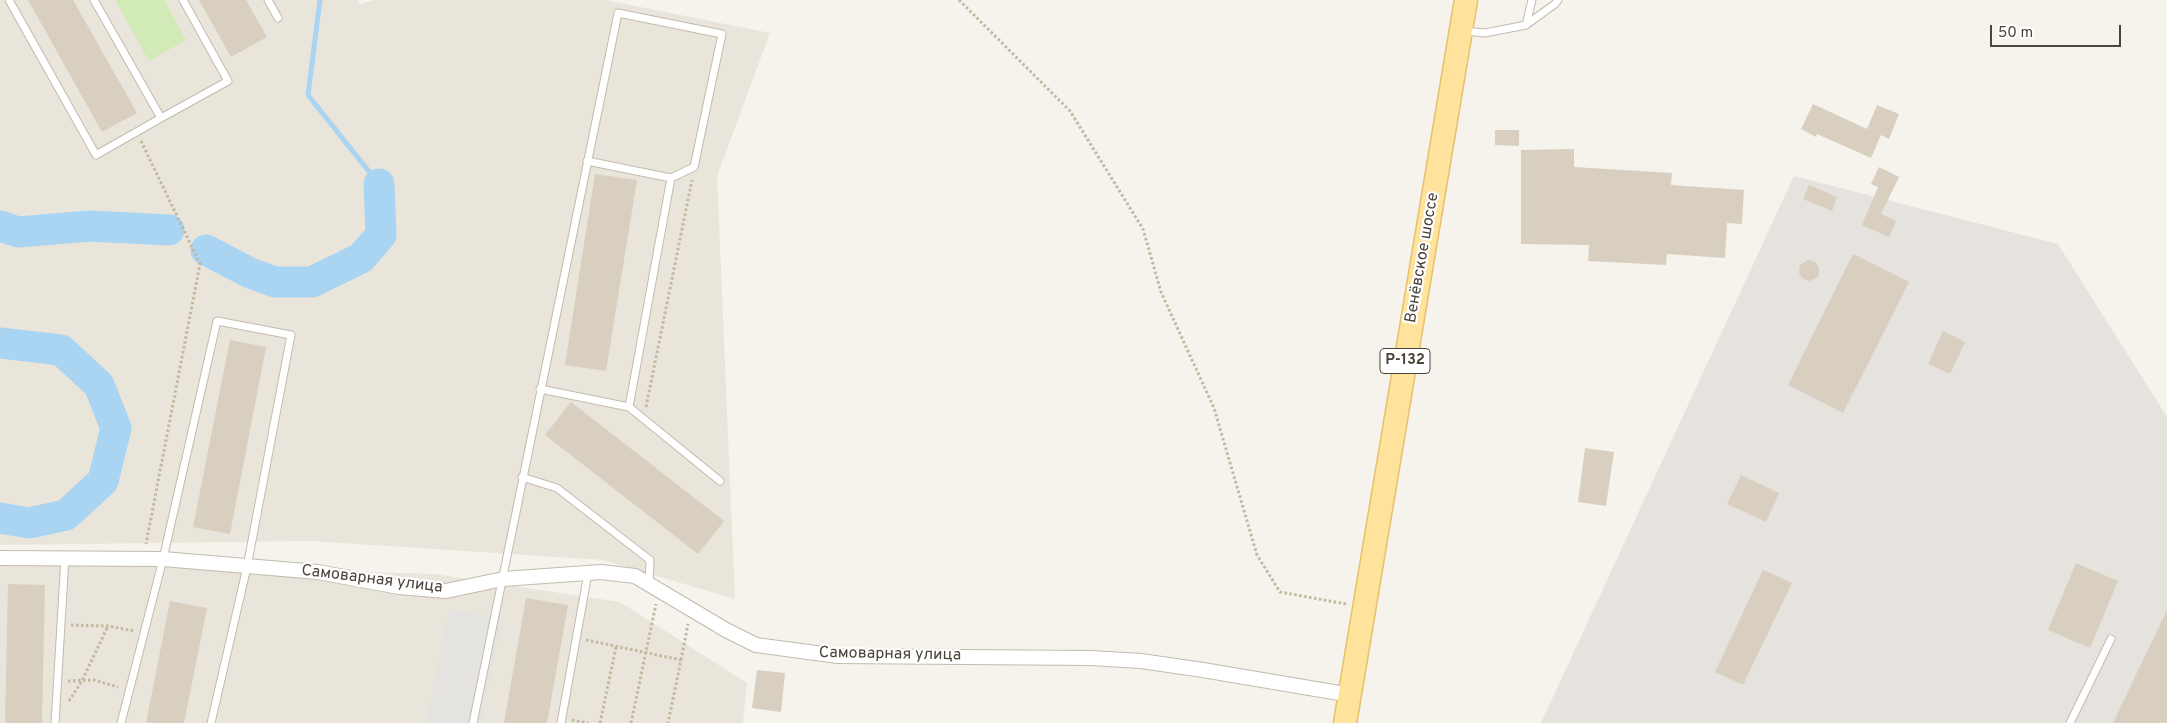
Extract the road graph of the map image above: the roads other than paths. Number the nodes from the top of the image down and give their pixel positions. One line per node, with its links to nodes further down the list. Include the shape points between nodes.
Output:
1 (9, 0): 11 (lane, via 96,155)
2 (94, 0): 11 (lane)
3 (183, 0): 11 (lane, via 228,80)
4 (268, 0): 8 (lane)
5 (1466, 0): 10 (main road, Венёвское шоссе / Р-132)
6 (1532, 0): 9 (lane)
7 (1558, 0): 9 (lane)
8 (278, 18)
9 (1526, 24): 10 (lane, via 1485,33)
10 (1461, 31): 26 (main road, Венёвское шоссе / Р-132, via 1363,607)
11 (161, 118)
12 (587, 161): 13 (lane); 13 (lane, via 618,13 722,34 694,167); 14 (lane)
13 (672, 178): 15 (lane)
14 (540, 389): 15 (lane); 16 (lane)
15 (629, 407): 17 (lane)
16 (522, 477): 23 (lane); 24 (lane, via 557,488 650,560)
17 (720, 481)
18 (0, 558): 19 (street, Самоварная улица)
19 (65, 558): 20 (street, Самоварная улица); 27 (lane)
20 (163, 559): 21 (street, Самоварная улица); 21 (lane, via 217,321 292,335); 28 (lane)
21 (246, 567): 23 (street, Самоварная улица, via 318,572 399,587 446,591); 29 (lane)
22 (588, 573): 23 (street, Самоварная улица); 24 (street, Самоварная улица, via 635,576); 31 (lane)
23 (503, 580): 30 (lane)
24 (654, 586): 26 (street, Самоварная улица, via 756,645 838,656 1142,661)
25 (2111, 639): 33 (lane)
26 (1351, 695): 32 (main road, Венёвское шоссе / Р-132)
27 (55, 722)
28 (121, 723)
29 (211, 723)
30 (473, 723)
31 (561, 723)
32 (1345, 723)
33 (2070, 723)

